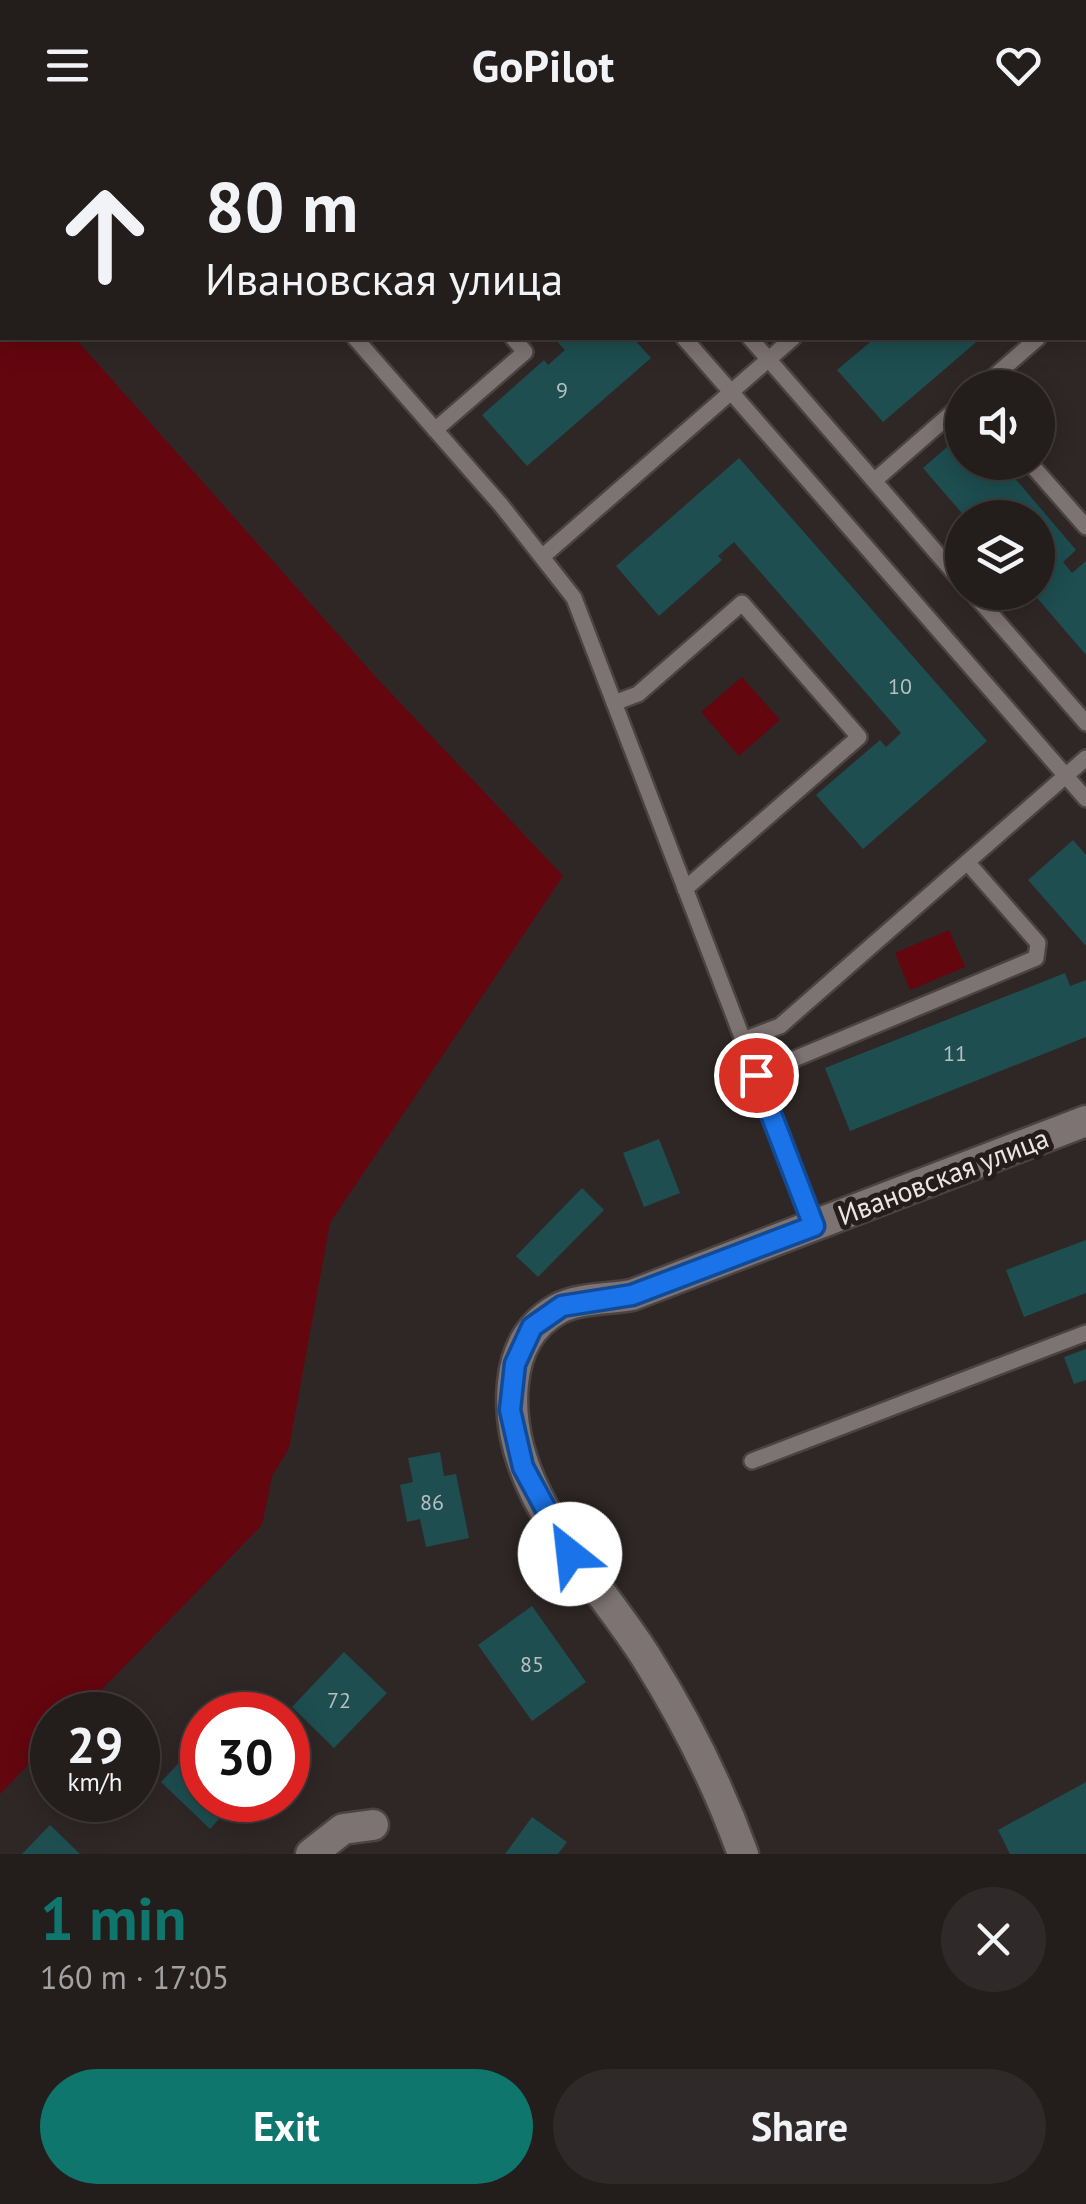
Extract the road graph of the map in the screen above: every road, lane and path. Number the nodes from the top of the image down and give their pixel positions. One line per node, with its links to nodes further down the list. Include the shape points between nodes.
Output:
1 (357, 340): 11 (lane)
2 (515, 340): 11 (lane, via 525,352)
3 (686, 340): 9 (lane)
4 (752, 340): 7 (lane)
5 (792, 340): 7 (lane)
6 (1036, 340): 8 (lane)
7 (769, 359): 9 (lane); 13 (lane)
8 (1002, 370)
9 (731, 392): 15 (lane); 21 (lane)
10 (945, 419): 13 (lane)
11 (436, 430): 15 (lane)
12 (1045, 480): 14 (lane)
13 (874, 481): 16 (lane)
14 (1086, 527)
15 (542, 557): 18 (lane, via 574,598)
16 (945, 562)
17 (988, 610): 19 (lane)
18 (614, 703): 24 (lane); 24 (lane, via 638,694 742,604 859,737)
19 (1086, 723)
20 (1086, 758): 21 (lane)
21 (1066, 776): 22 (lane); 23 (lane)
22 (1086, 799)
23 (967, 862): 25 (lane, via 780,1026); 26 (lane, via 1038,943 1036,958)
24 (685, 889): 25 (lane)
25 (743, 1040): 26 (lane)
26 (756, 1075): 28 (lane)
27 (1086, 1121): 28 (street, Ивановская улица)
28 (814, 1226): 33 (street, Ивановская улица, via 632,1295 562,1306 532,1327 515,1364 510,1410 523,1467 570,1554 685,1720)
29 (1086, 1333): 30 (lane)
30 (752, 1460)
31 (373, 1825): 32 (street, via 343,1830)
32 (311, 1854)
33 (743, 1854)

